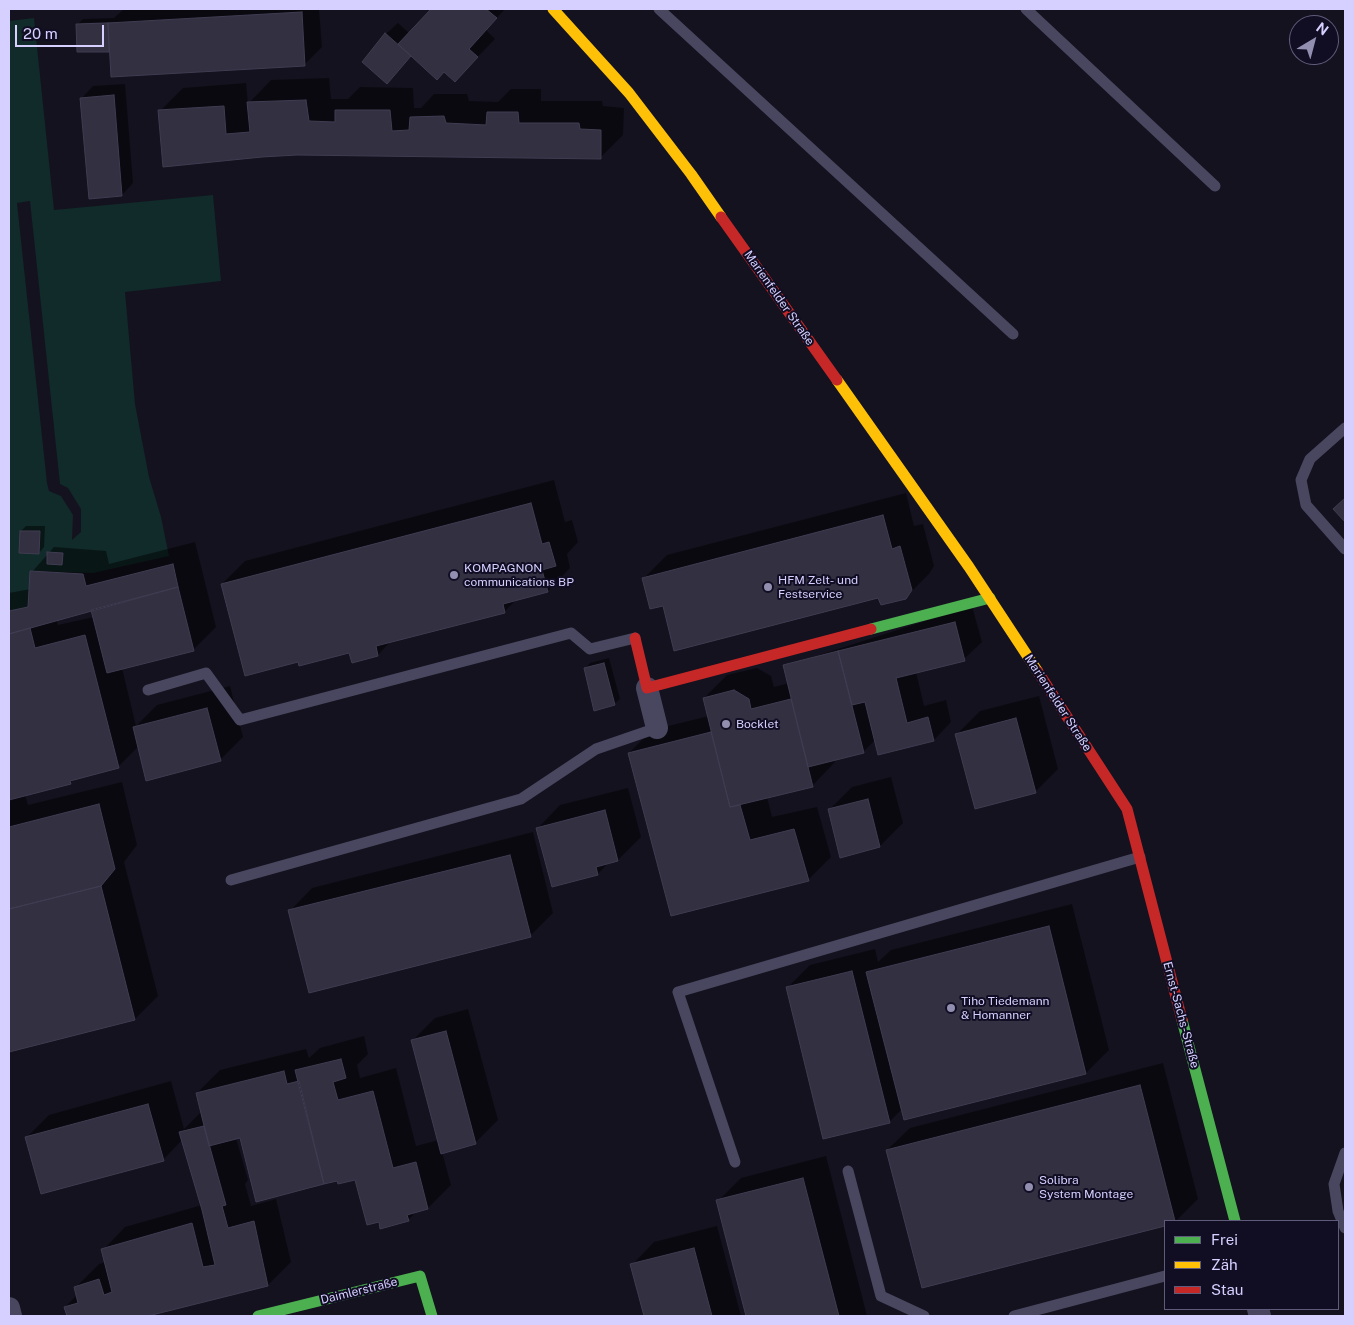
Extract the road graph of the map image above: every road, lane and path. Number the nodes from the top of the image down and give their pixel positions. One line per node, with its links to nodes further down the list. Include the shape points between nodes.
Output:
1 (553, 9): 8 (street, Marienfelder Straße, via 629,93 691,174)
2 (659, 9): 5 (lane)
3 (1026, 9): 4 (lane)
4 (1215, 186)
5 (1013, 334)
6 (1345, 428): 7 (lane, via 1310,459 1301,480 1306,505)
7 (1345, 549)
8 (990, 598): 10 (street); 13 (street, Marienfelder Straße)
9 (634, 638): 10 (street); 11 (lane, via 590,649 571,633 240,720 206,673)
10 (647, 688): 12 (street)
11 (148, 690)
12 (657, 728): 15 (lane, via 596,749 521,799)
13 (1127, 809): 14 (street, Ernst-Sachs-Straße)
14 (1140, 858): 17 (lane, via 678,992); 19 (street, Ernst-Sachs-Straße)
15 (231, 880)
16 (1345, 1153): 20 (lane, via 1334,1184 1338,1211)
17 (734, 1162)
18 (848, 1170): 26 (lane, via 881,1296)
19 (1235, 1220)
20 (1345, 1228)
21 (1164, 1276): 27 (lane)
22 (9, 1308): 23 (street)
23 (11, 1316)
24 (258, 1316): 25 (street, Daimlerstraße, via 420,1276)
25 (432, 1316)
26 (924, 1316)
27 (1014, 1316)

